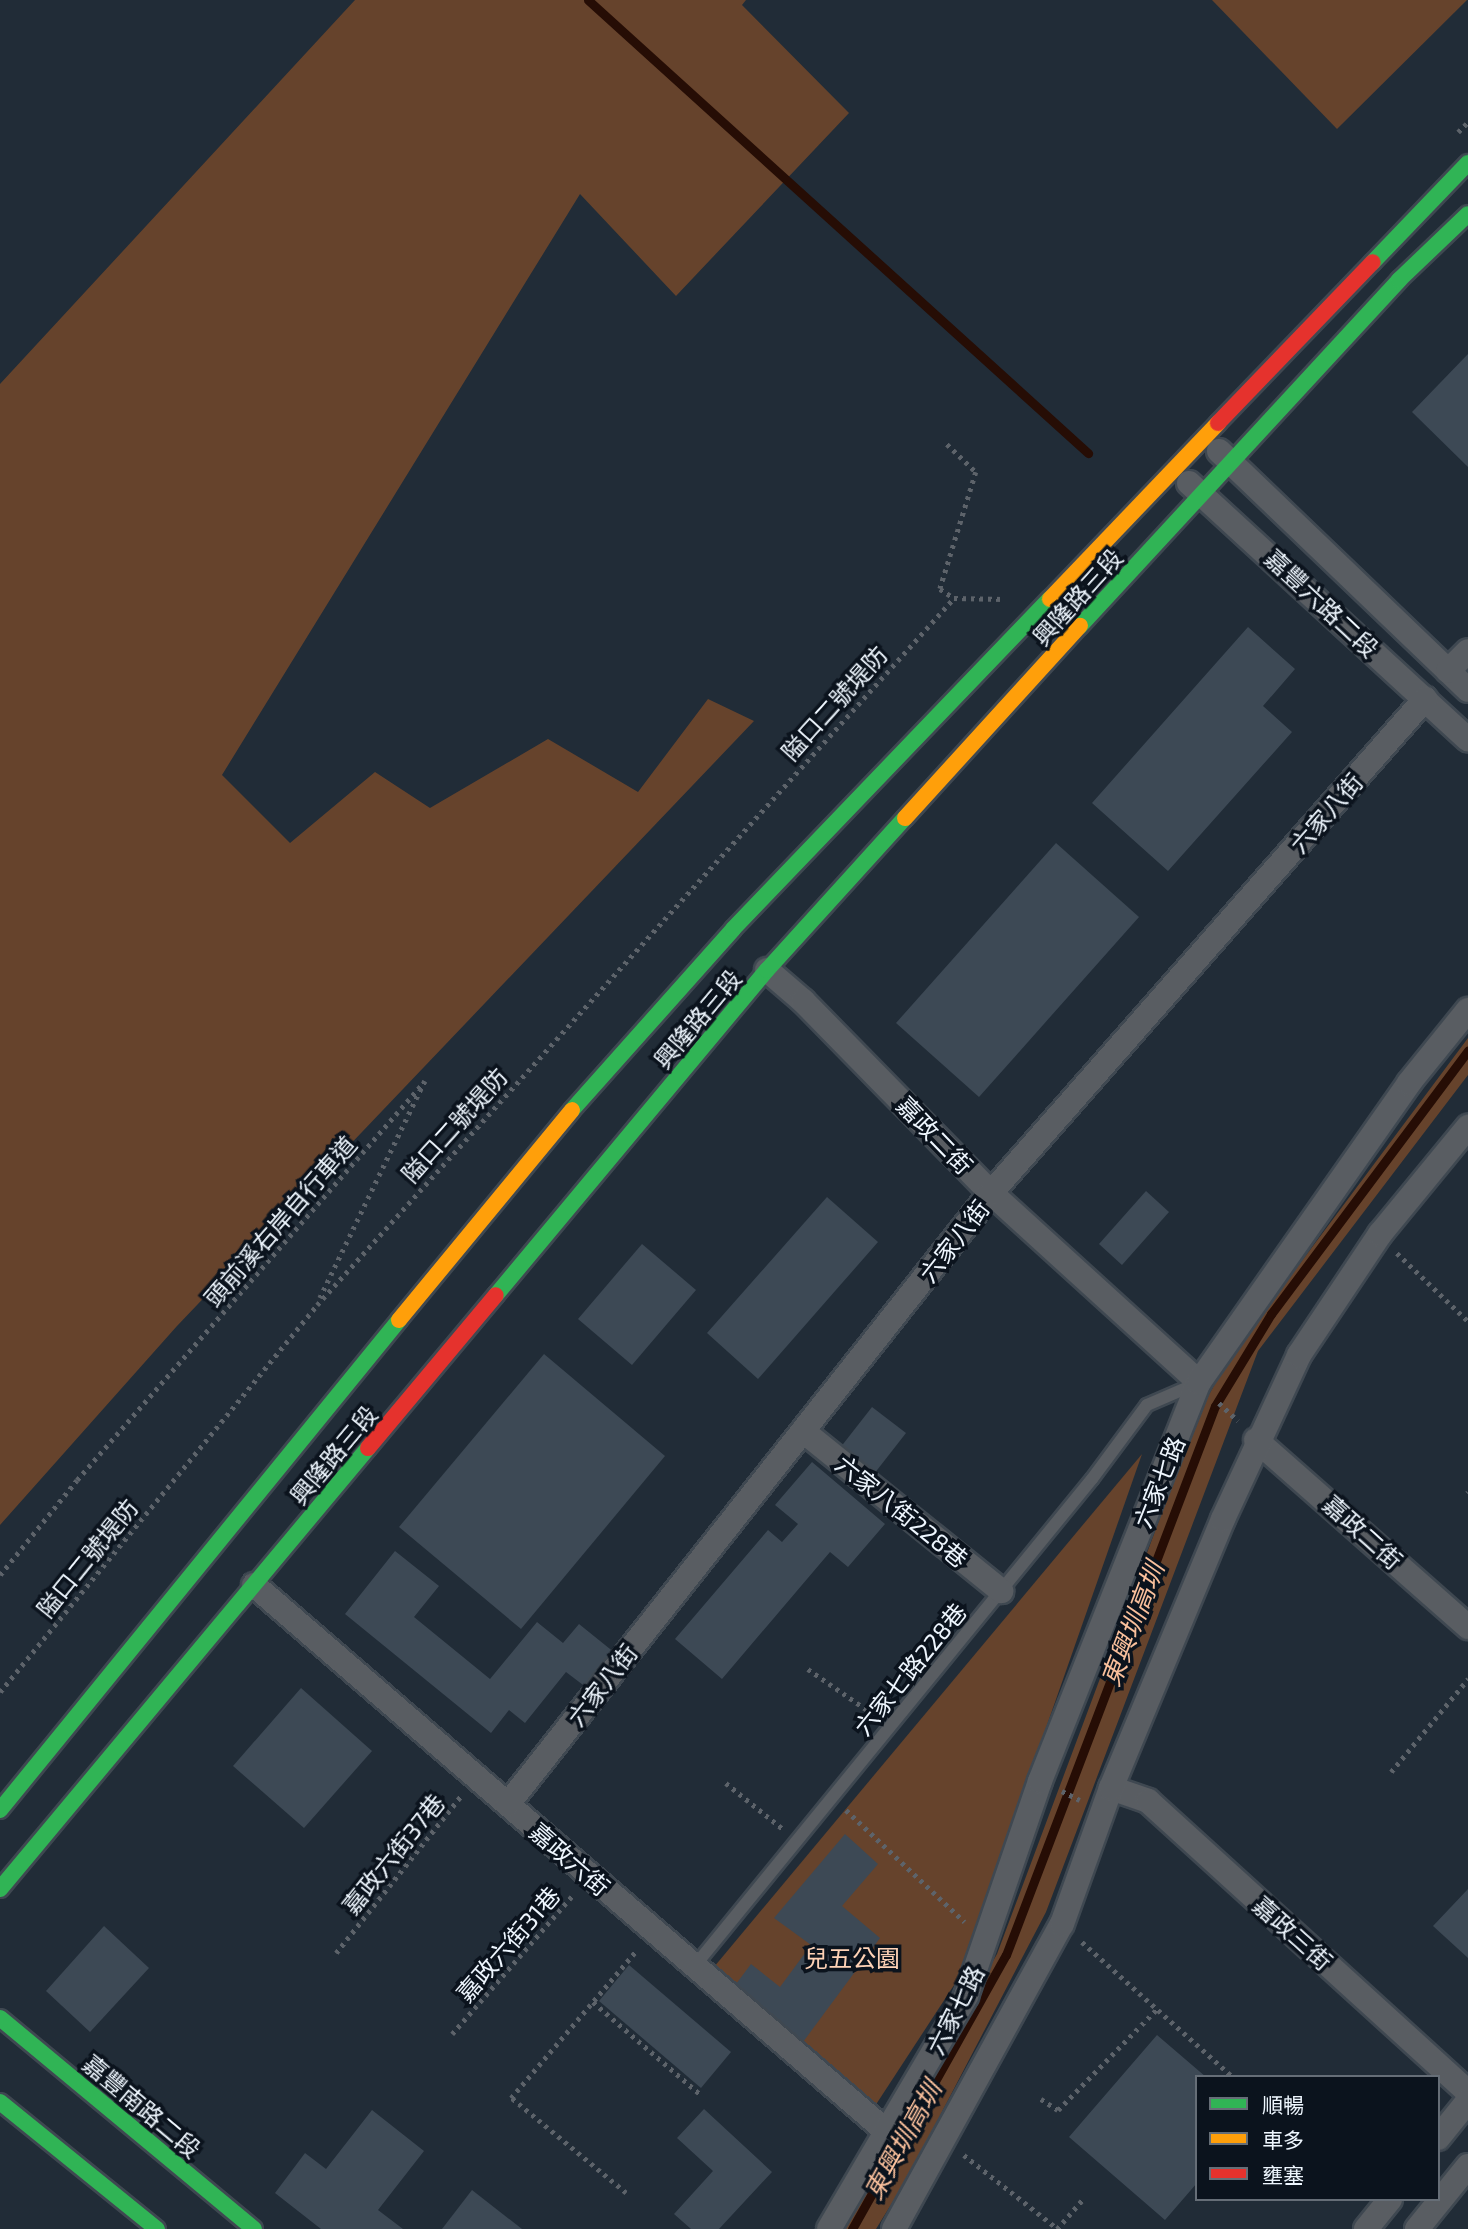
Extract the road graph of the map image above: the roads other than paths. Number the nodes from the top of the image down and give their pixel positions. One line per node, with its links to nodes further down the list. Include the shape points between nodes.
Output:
1 (1468, 163): 3 (street, 興隆路三段)
2 (1468, 214): 4 (street, 興隆路三段, via 1399,280)
3 (1207, 435): 4 (street, 嘉豐六路二段); 5 (street, 興隆路三段)
4 (1228, 463): 6 (street, 興隆路三段); 8 (street, 嘉豐六路二段)
5 (1173, 468): 6 (street, 嘉豐六路二段); 24 (street, 興隆路三段, via 733,929 547,1139)
6 (1201, 494): 10 (street, 嘉豐六路二段); 12 (street, 興隆路三段)
7 (1468, 651): 8 (street)
8 (1448, 671): 9 (street, 嘉豐六路二段)
9 (1468, 690)
10 (1426, 699): 11 (street, 嘉豐六路二段); 15 (street, 六家八街)
11 (1468, 740)
12 (767, 970): 15 (street, 嘉政二街); 19 (street, 興隆路三段)
13 (1468, 1010): 16 (street, 六家七路, via 1409,1083)
14 (1468, 1127): 18 (street, via 1380,1234 1299,1355)
15 (992, 1193): 16 (street, 嘉政二街); 17 (street, 六家八街)
16 (1199, 1382): 20 (lane, 六家七路228巷, via 1147,1405); 31 (street, 六家七路, via 1040,1781 966,1996)
17 (803, 1431): 20 (street, 六家八街228巷); 23 (street, 六家八街)
18 (1256, 1440): 21 (street, 嘉政二街); 22 (street)
19 (254, 1584): 23 (street, 嘉政六街); 25 (street, 興隆路三段)
20 (1001, 1591): 26 (lane, 六家七路228巷)
21 (1468, 1627)
22 (1107, 1799): 28 (street, 嘉政三街, via 1148,1801); 40 (street, via 1062,1924)
23 (508, 1804): 26 (street, 嘉政六街)
24 (0, 1810)
25 (0, 1889)
26 (693, 1968): 31 (street, 嘉政六街)
27 (0, 2018): 38 (street, 嘉豐南路二段)
28 (1468, 2092)
29 (1468, 2101): 32 (street)
30 (0, 2102): 37 (street)
31 (887, 2132): 39 (street, 六家七路)
32 (1440, 2136)
33 (1468, 2166): 36 (street)
34 (1388, 2201): 41 (street)
35 (1440, 2201): 42 (street)
36 (1440, 2201)
37 (157, 2229)
38 (254, 2229)
39 (829, 2229)
40 (894, 2229)
41 (1366, 2229)
42 (1417, 2229)

